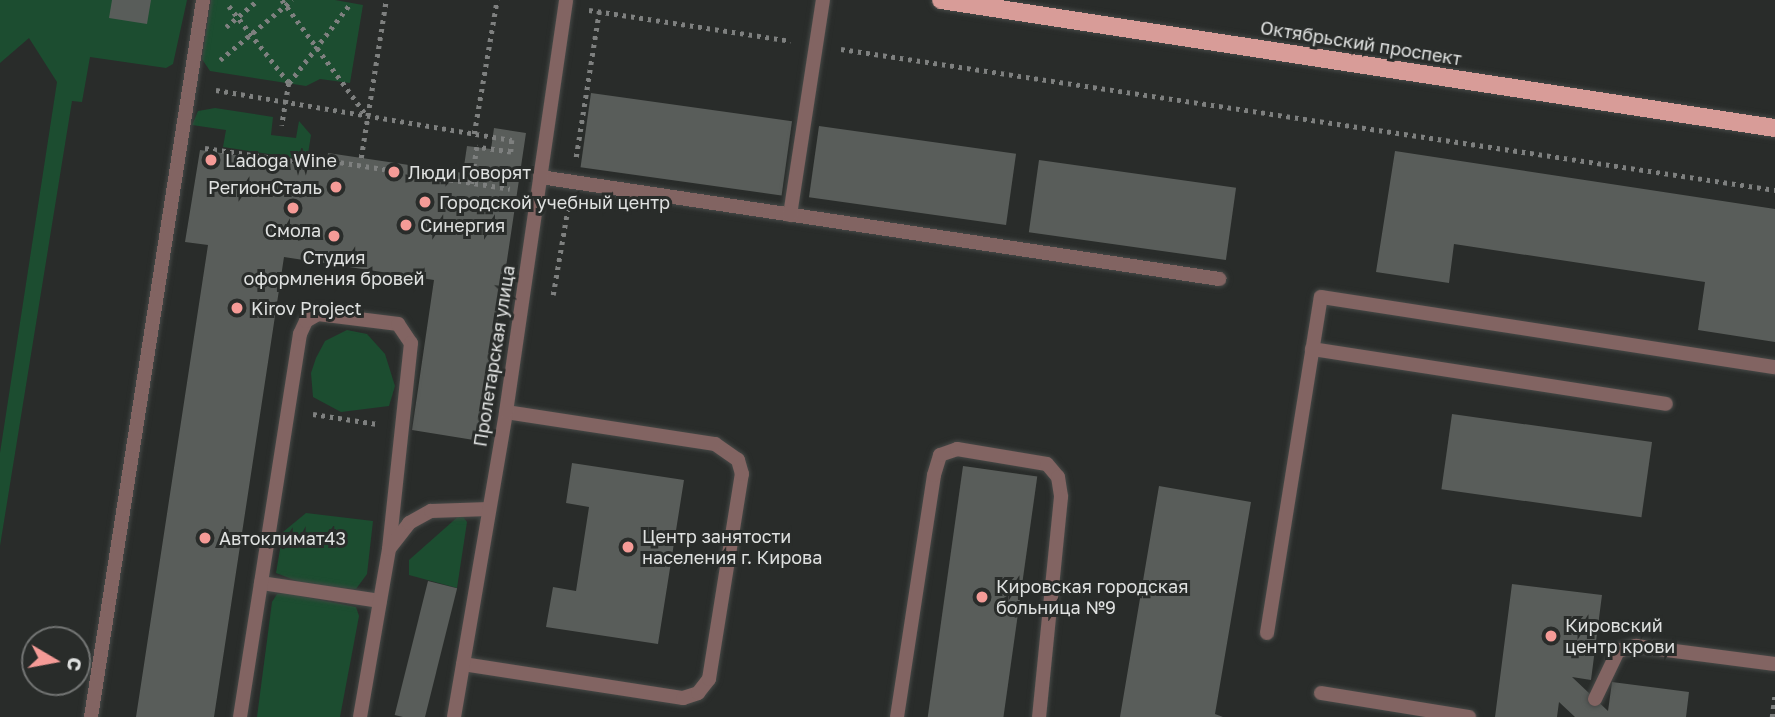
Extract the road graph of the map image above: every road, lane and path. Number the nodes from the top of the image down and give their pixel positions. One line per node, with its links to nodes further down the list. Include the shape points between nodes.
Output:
1 (203, 0): 15 (street)
2 (224, 0): 11 (path)
3 (292, 0): 8 (path)
4 (386, 0): 17 (path)
5 (497, 0): 20 (path)
6 (823, 0): 12 (street)
7 (941, 0): 19 (main road, Октябрьский проспект)
8 (284, 2): 11 (path); 13 (path)
9 (566, 3): 12 (path); 25 (street, Пролетарская улица)
10 (349, 4): 13 (path)
11 (250, 34): 14 (path); 15 (path)
12 (817, 45): 28 (path); 29 (street)
13 (316, 47): 14 (path); 17 (path)
14 (289, 83): 16 (path)
15 (189, 86): 16 (path); 21 (street)
16 (286, 102): 17 (path); 18 (path)
17 (368, 116): 20 (path); 22 (path)
18 (282, 125)
19 (1775, 128)
20 (474, 134): 26 (path, via 512,140 511,152 477,147)
21 (180, 144): 24 (path); 47 (street)
22 (361, 158)
23 (332, 161): 26 (path)
24 (321, 165)
25 (540, 177): 29 (street); 35 (street, Пролетарская улица)
26 (472, 184): 27 (path)
27 (510, 189)
28 (1775, 190)
29 (790, 215): 30 (street)
30 (1219, 279)
31 (1312, 349): 32 (street, via 1321,296); 33 (street); 41 (street)
32 (1775, 367)
33 (1666, 404)
34 (288, 410): 36 (path); 36 (street, via 306,321 333,314 398,324 406,332 412,366); 39 (street)
35 (506, 412): 37 (street, Пролетарская улица); 42 (street, via 715,444 738,460 742,474 709,679 698,693 684,698)
36 (405, 428): 38 (street)
37 (489, 509): 38 (street, via 431,510 409,523); 42 (street, Пролетарская улица)
38 (390, 549): 40 (street)
39 (261, 583): 40 (street); 48 (street)
40 (380, 601): 49 (street)
41 (1267, 633)
42 (463, 664): 50 (street, Пролетарская улица)
43 (1775, 664): 46 (street, via 1636,646 1618,651)
44 (1321, 694): 53 (street)
45 (1775, 694): 54 (path)
46 (1595, 698)
47 (91, 717)
48 (240, 717)
49 (360, 717)
50 (454, 717)
51 (897, 717): 52 (street, via 934,475 940,454 957,449 1047,464 1058,477 1061,497)
52 (1039, 717)
53 (1469, 717)
54 (1772, 717)

